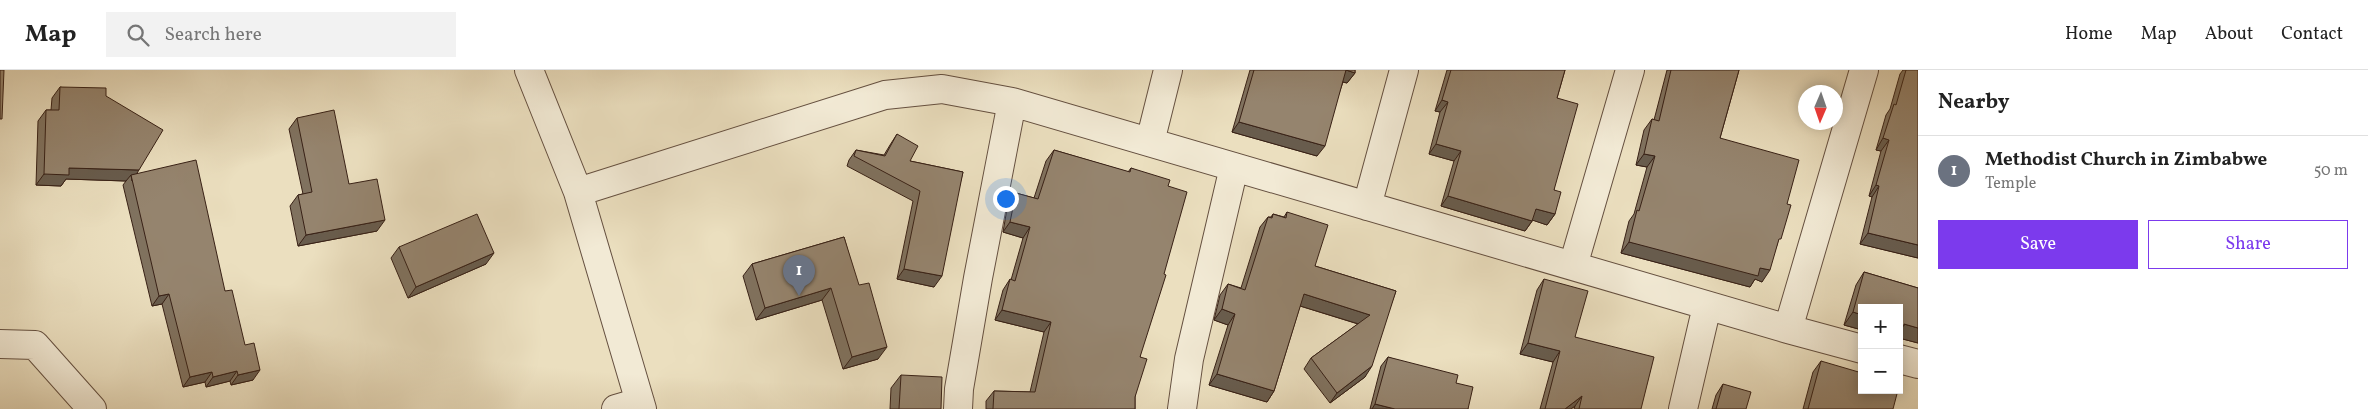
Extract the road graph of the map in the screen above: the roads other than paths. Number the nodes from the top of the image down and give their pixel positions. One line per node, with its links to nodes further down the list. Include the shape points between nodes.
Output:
1 (529, 70): 9 (street)
2 (1168, 70): 7 (street)
3 (1404, 70): 10 (street)
4 (1630, 70): 11 (street)
5 (1864, 70): 13 (street)
6 (1012, 102): 7 (street); 9 (street, via 942,90 885,96); 20 (street, via 978,278)
7 (1150, 142): 8 (street)
8 (1234, 167): 10 (street); 21 (street, via 1189,359)
9 (578, 192): 18 (street)
10 (1367, 206): 11 (street)
11 (1573, 266): 12 (street)
12 (1707, 306): 13 (street); 22 (street)
13 (1788, 329): 15 (street)
14 (0, 344): 19 (street, via 35,345)
15 (1858, 348)
16 (1903, 360): 17 (street)
17 (1918, 364)
18 (632, 407)
19 (92, 409)
20 (958, 409)
21 (1182, 409)
22 (1683, 409)

